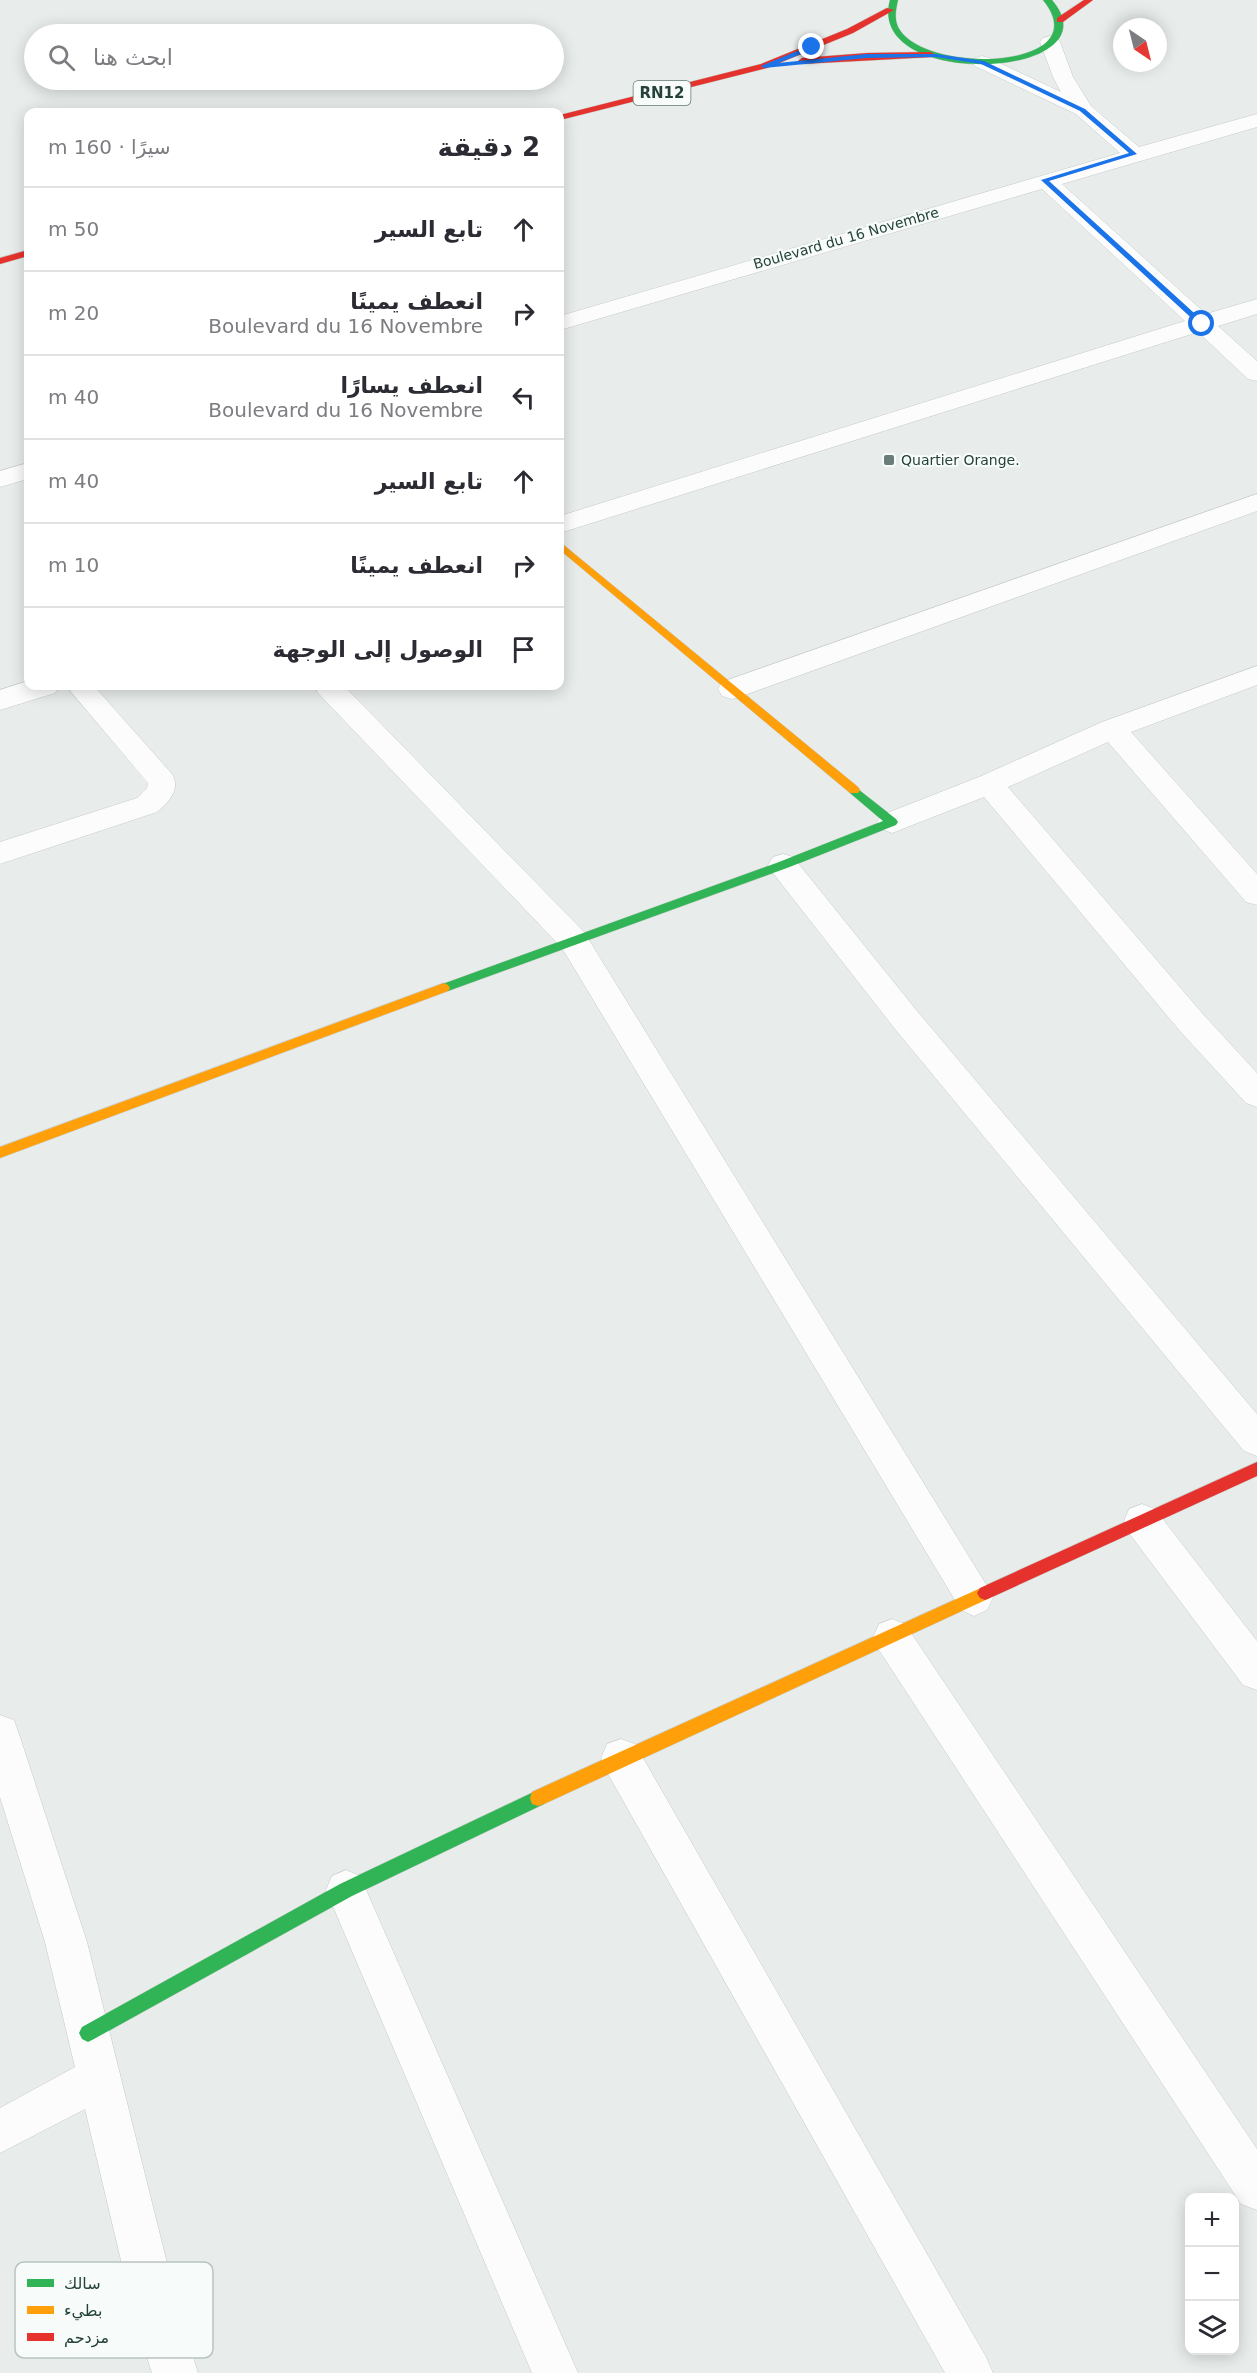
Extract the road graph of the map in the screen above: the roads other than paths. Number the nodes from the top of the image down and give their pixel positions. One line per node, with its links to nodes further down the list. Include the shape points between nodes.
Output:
1 (1047, 0): 4 (street)
2 (1089, 0): 4 (street)
3 (892, 5): 6 (street, RN12, via 892,27 904,40); 8 (street, RN12, via 850,31)
4 (1060, 20): 5 (street, via 1057,34)
5 (1050, 42): 7 (street, RN12, via 1027,56); 9 (street, via 1063,77)
6 (936, 56): 7 (street, RN12); 8 (street, RN12, via 867,56)
7 (982, 62): 9 (street)
8 (764, 66): 10 (street, RN12)
9 (1083, 110): 12 (street)
10 (564, 117)
11 (1257, 120): 12 (street, Boulevard du 16 Novembre)
12 (1134, 154): 13 (street, Boulevard du 16 Novembre)
13 (1045, 180): 17 (street, Boulevard du 16 Novembre); 18 (street)
14 (24, 254): 15 (street)
15 (0, 261)
16 (1257, 306): 18 (street)
17 (564, 322)
18 (1202, 324): 19 (street); 23 (street)
19 (1257, 374)
20 (24, 472): 21 (street)
21 (0, 479)
22 (1257, 502): 26 (street)
23 (564, 524)
24 (564, 548): 26 (street)
25 (1257, 675): 31 (street)
26 (732, 689): 33 (street)
27 (32, 690): 30 (street)
28 (82, 690): 34 (street, via 162,781 159,795 147,805)
29 (332, 690): 37 (street)
30 (0, 700)
31 (1112, 729): 32 (street); 36 (street)
32 (989, 784): 33 (street); 38 (street)
33 (892, 822): 35 (street)
34 (0, 853)
35 (783, 865): 37 (street); 40 (street, via 906,1020)
36 (1257, 894)
37 (573, 940): 39 (street); 43 (street)
38 (1257, 1094)
39 (0, 1153)
40 (1257, 1440)
41 (1257, 1469): 42 (street)
42 (1142, 1521): 43 (street); 45 (street)
43 (974, 1598): 44 (street)
44 (891, 1636): 47 (street); 52 (street)
45 (1257, 1672)
46 (0, 1734): 49 (street, via 66,1942)
47 (621, 1758): 48 (street); 57 (street)
48 (346, 1890): 49 (street); 56 (street)
49 (88, 2033): 50 (street)
50 (99, 2078): 51 (street); 53 (street)
51 (0, 2131)
52 (1257, 2188)
53 (144, 2262)
54 (170, 2358): 55 (street)
55 (174, 2373)
56 (555, 2373)
57 (970, 2373)

